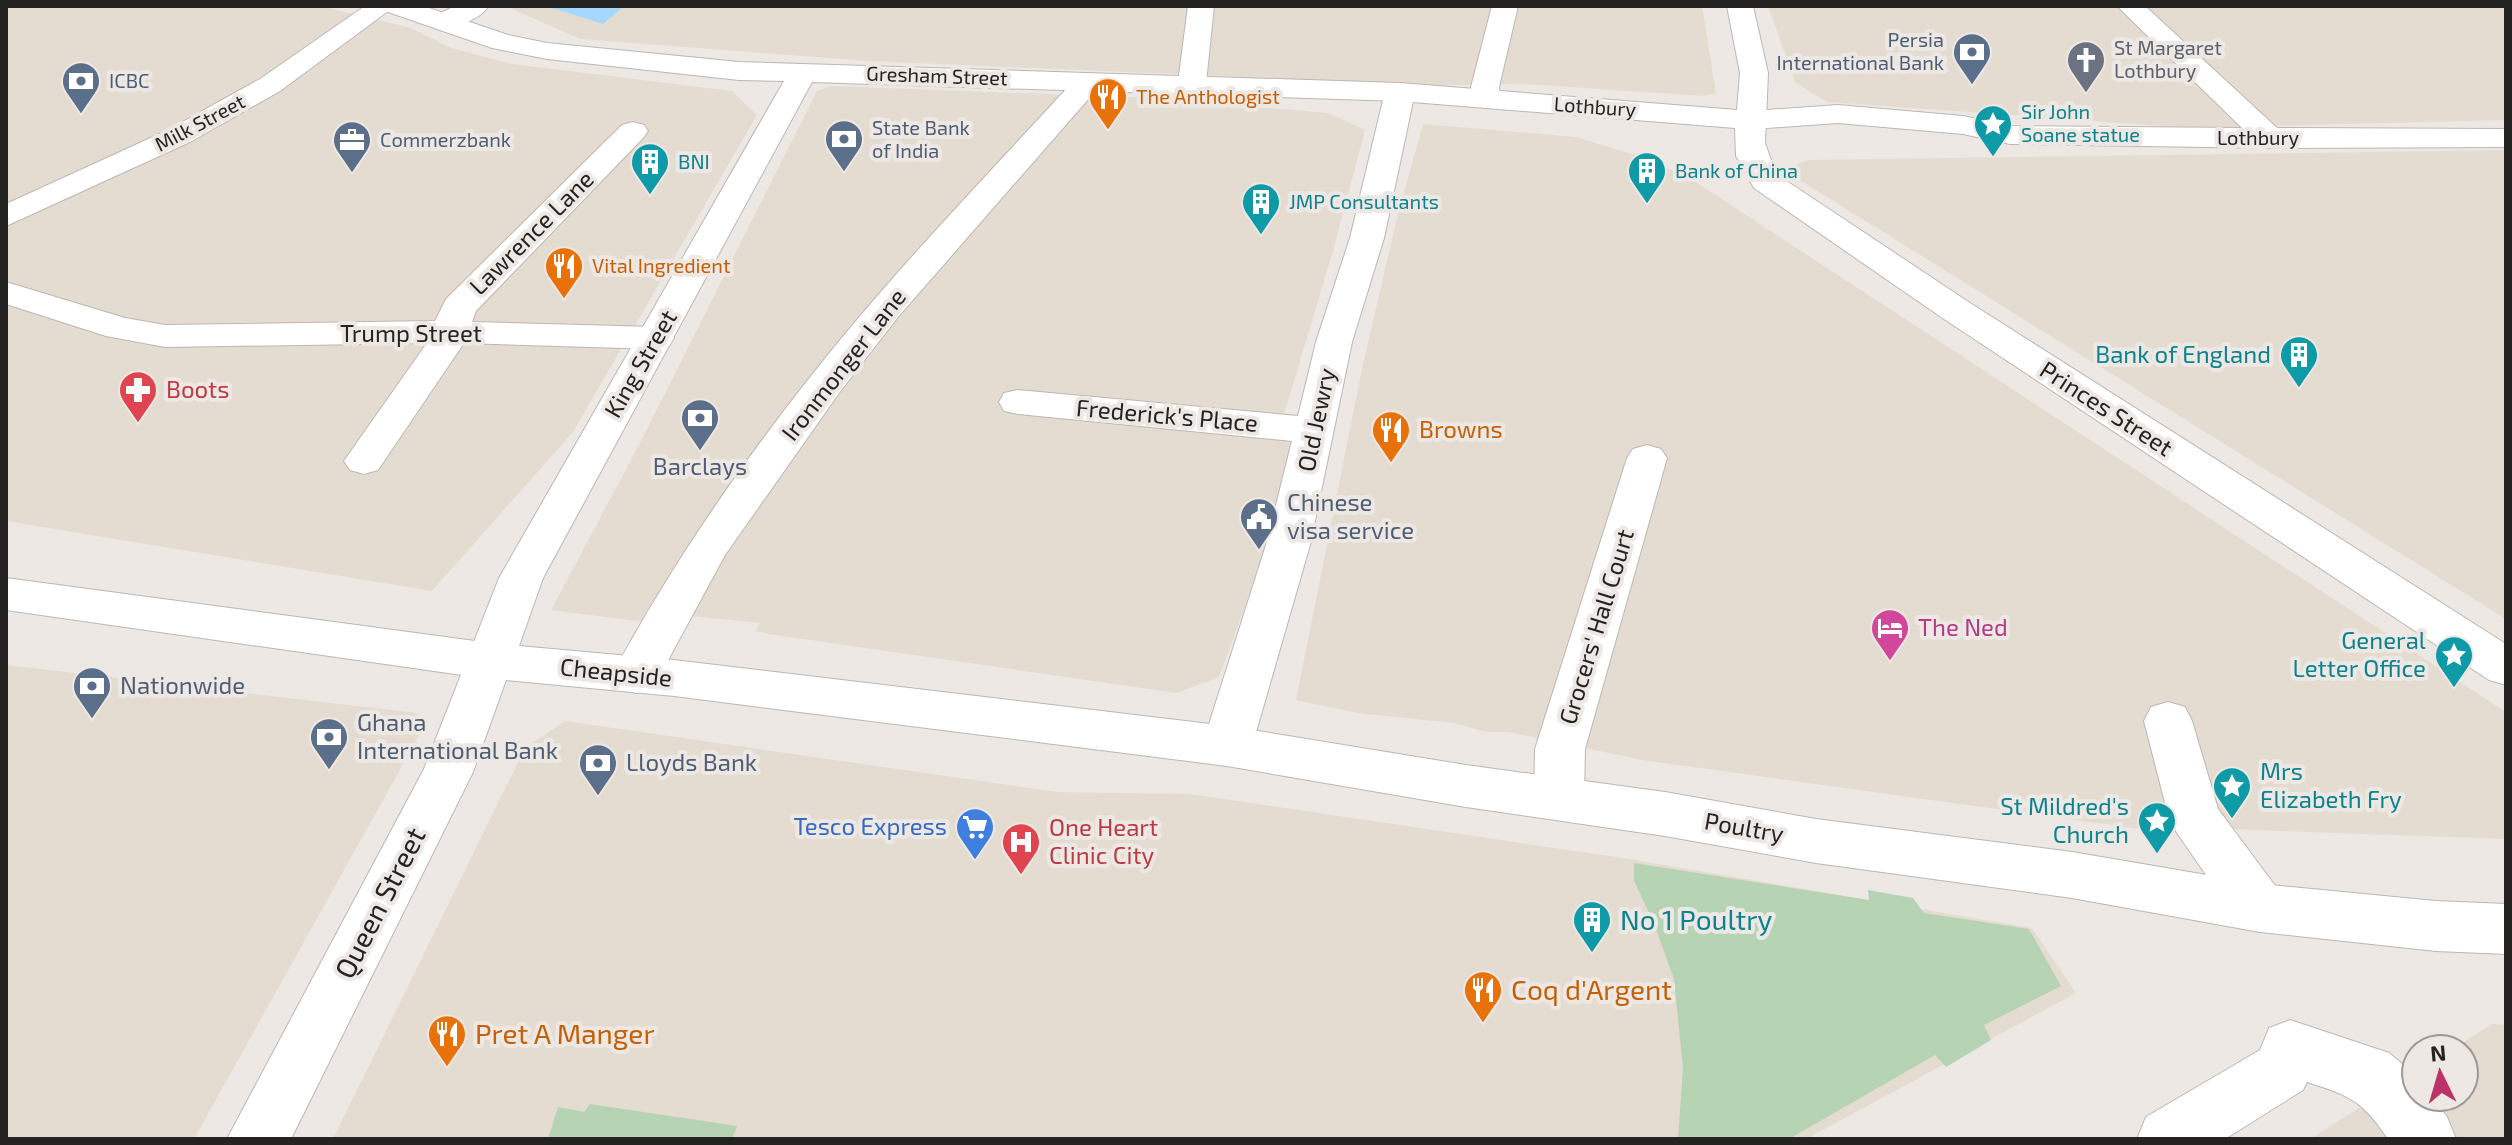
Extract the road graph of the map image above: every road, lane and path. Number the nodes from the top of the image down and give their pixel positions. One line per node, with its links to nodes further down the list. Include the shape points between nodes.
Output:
1 (382, 6): 18 (street, Milk Street, via 270,85 192,129)
2 (397, 6): 8 (street, Gresham Street)
3 (476, 6): 8 (street)
4 (1201, 6): 11 (street)
5 (1505, 6): 13 (street)
6 (1740, 6): 14 (street, Princes Street, via 1754,73)
7 (2130, 6): 17 (street)
8 (444, 22): 9 (street, Gresham Street, via 547,51 739,71)
9 (803, 72): 10 (street, Gresham Street); 21 (street, King Street)
10 (1088, 82): 11 (street, Gresham Street); 29 (street, Ironmonger Lane, via 885,309 708,547)
11 (1192, 83): 12 (street, Gresham Street)
12 (1400, 92): 13 (street, Gresham Street); 23 (street, Old Jewry)
13 (1485, 99): 14 (street, Lothbury)
14 (1753, 120): 17 (street, Lothbury, via 1812,135 1904,142 1978,142 2010,135); 28 (street, Princes Street, via 1748,147 1760,175 1780,194)
15 (633, 131): 20 (street, Lawrence Lane, via 459,307)
16 (2506, 138): 17 (street, Lothbury)
17 (2271, 139)
18 (6, 216)
19 (6, 293): 20 (street, Trump Street, via 119,328 165,336)
20 (448, 332): 21 (street, Trump Street); 25 (street, Lawrence Lane, via 440,353)
21 (656, 338): 27 (street, King Street, via 521,578)
22 (1018, 402): 23 (street, Frederick's Place)
23 (1316, 431): 31 (street, Old Jewry, via 1288,545)
24 (1647, 458): 32 (street, Grocers' Hall Court, via 1560,749)
25 (364, 461)
26 (6, 594): 27 (street, Cheapside)
27 (490, 661): 29 (street, Cheapside); 35 (street, Queen Street, via 448,772)
28 (2506, 667)
29 (636, 675): 31 (street, Cheapside)
30 (2168, 721): 33 (street, via 2195,818)
31 (1227, 746): 32 (street, Poultry)
32 (1559, 798): 33 (street, Poultry)
33 (2260, 908): 34 (street, Poultry)
34 (2506, 929)
35 (258, 1139)
36 (2168, 1139): 37 (street, via 2282,1070 2290,1048 2368,1073 2394,1095)
37 (2425, 1139)

